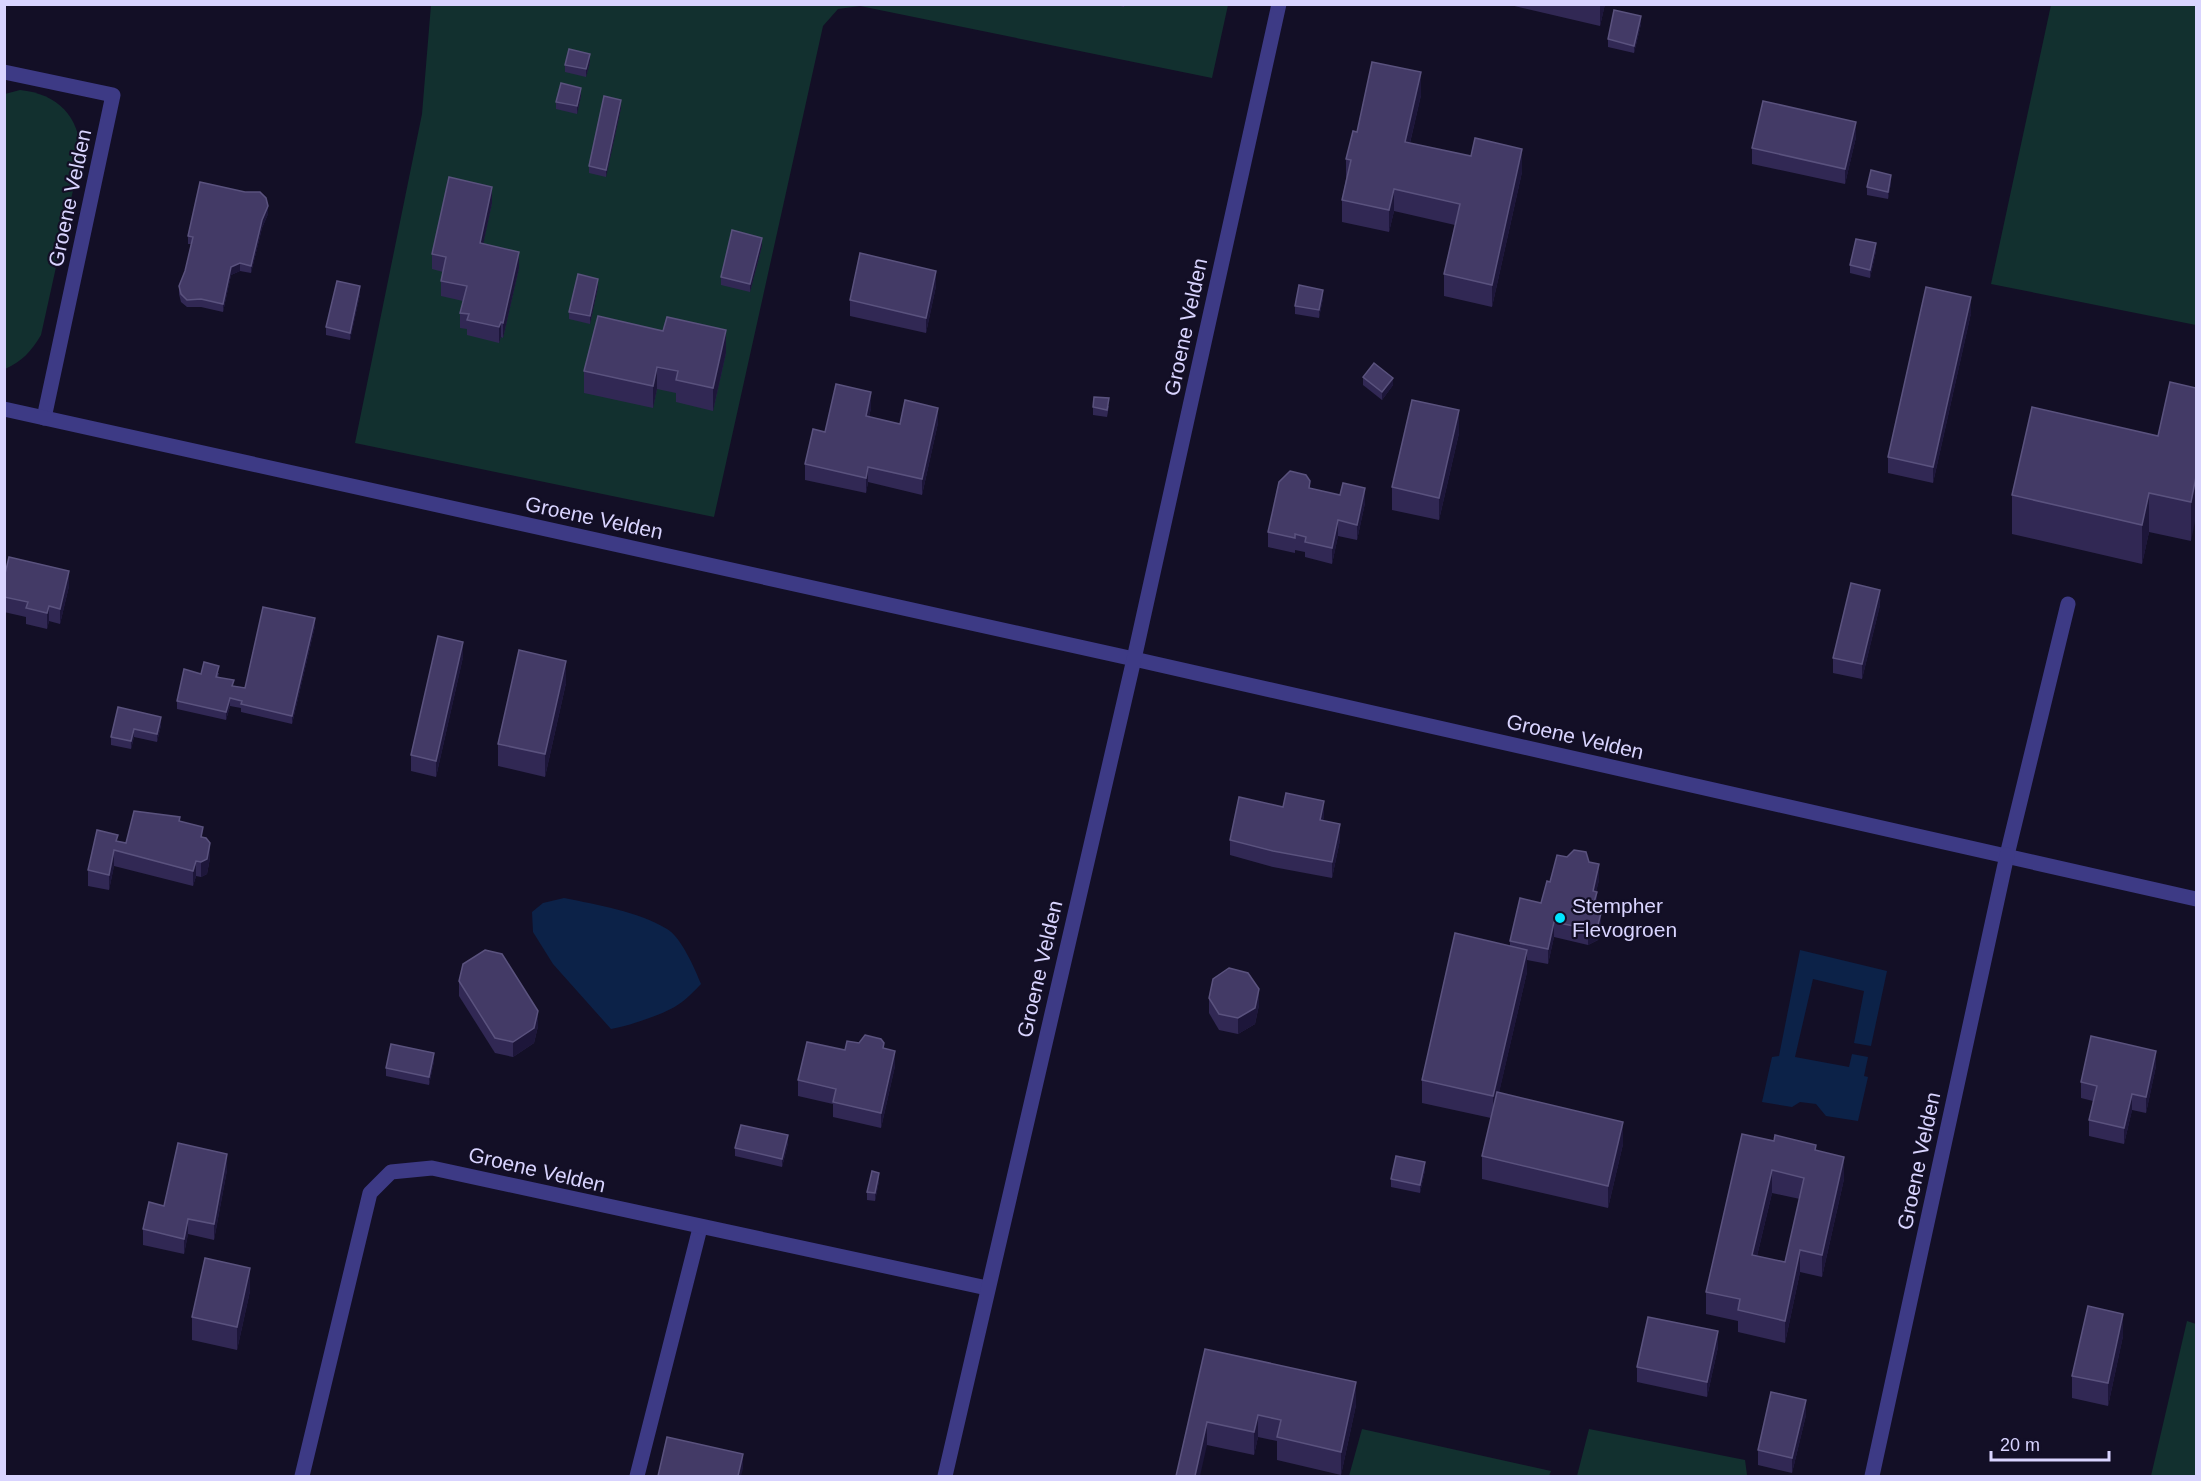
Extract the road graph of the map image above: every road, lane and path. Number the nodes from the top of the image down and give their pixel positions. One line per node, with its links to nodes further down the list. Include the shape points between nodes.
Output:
1 (1279, 4): 6 (street, Groene Velden)
2 (4, 72): 4 (street, Groene Velden, via 113,96)
3 (4, 409): 4 (street, Groene Velden)
4 (44, 418): 6 (street, Groene Velden)
5 (2068, 604): 7 (street)
6 (1134, 659): 7 (street, Groene Velden); 10 (street, Groene Velden)
7 (2007, 855): 8 (street, Groene Velden); 14 (street, Groene Velden)
8 (2196, 899)
9 (700, 1228): 10 (street, Groene Velden); 11 (street, Groene Velden, via 432,1168 391,1172 370,1193); 12 (street)
10 (987, 1288): 13 (street, Groene Velden)
11 (302, 1476)
12 (637, 1476)
13 (945, 1476)
14 (1872, 1476)

